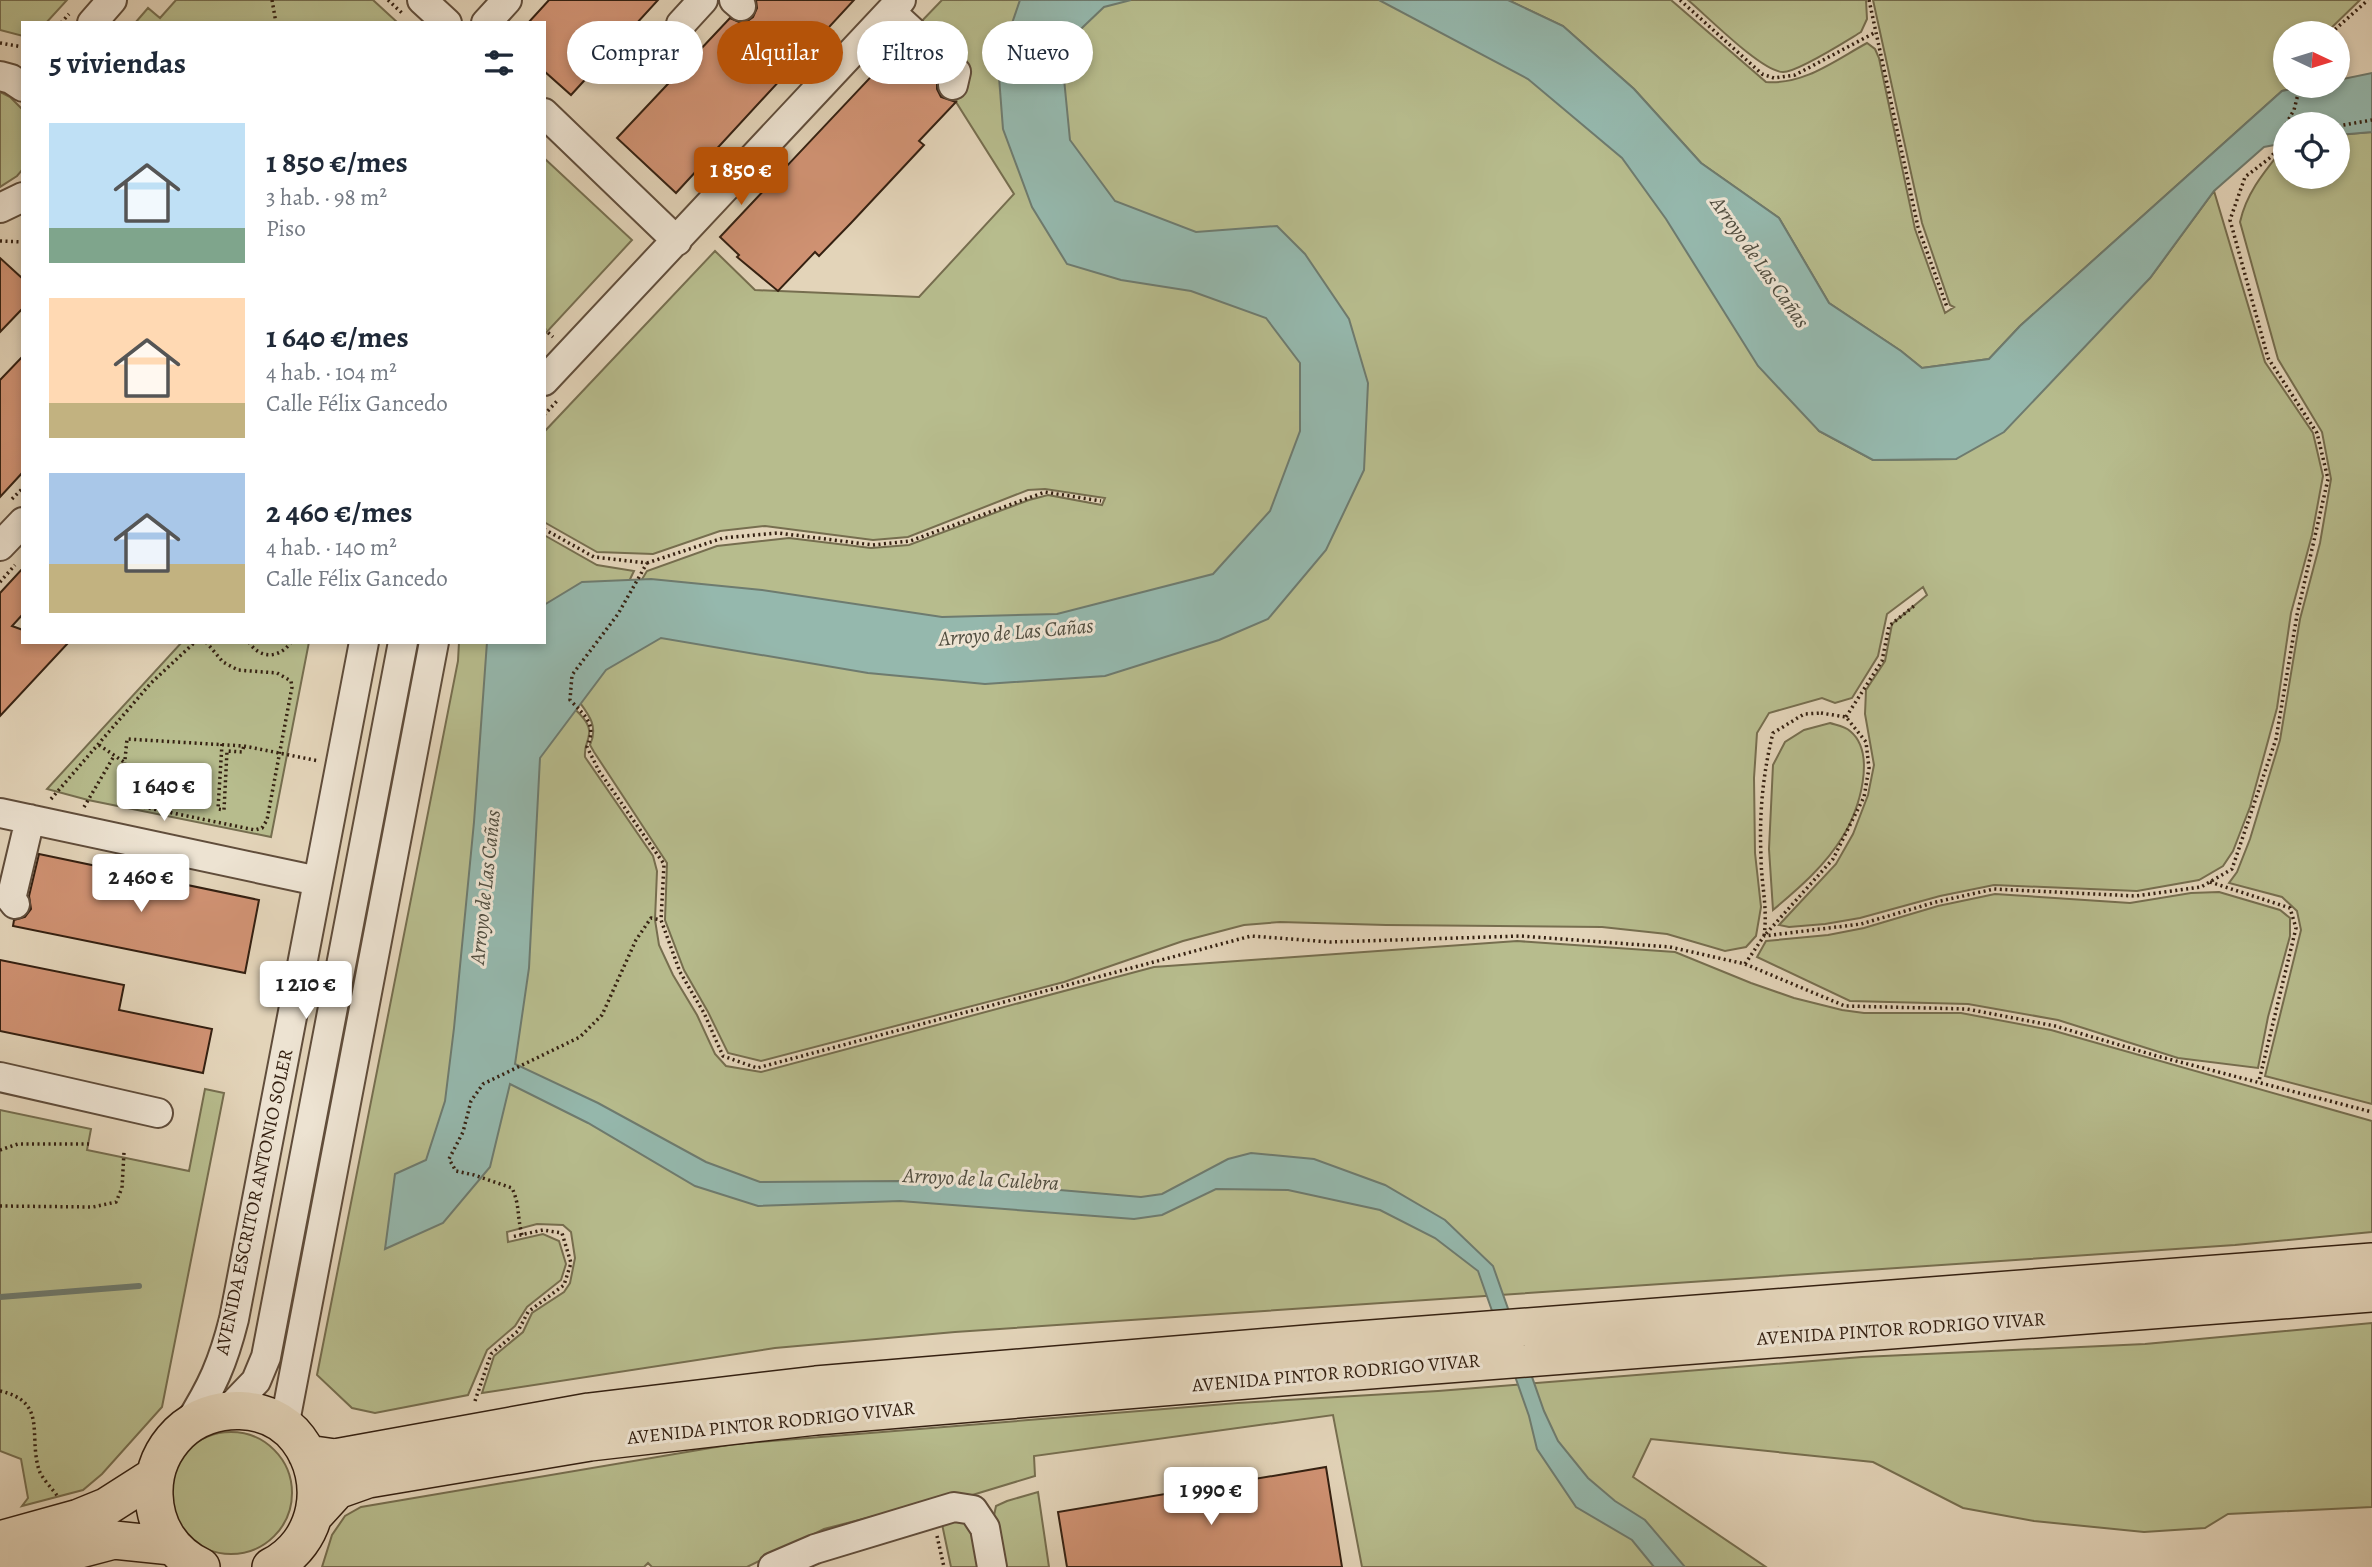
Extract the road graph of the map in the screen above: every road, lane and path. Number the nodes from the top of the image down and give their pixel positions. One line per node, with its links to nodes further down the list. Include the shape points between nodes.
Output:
1 (112, 0): 10 (street)
2 (272, 0): 11 (path)
3 (422, 0): 12 (street)
4 (507, 0): 13 (street)
5 (703, 0): 14 (street)
6 (1680, 0): 16 (path, via 1762,74 1774,78 1795,75)
7 (1869, 0): 16 (path)
8 (2368, 0): 15 (path)
9 (897, 4): 20 (street, via 956,72); 31 (street)
10 (94, 21)
11 (276, 21)
12 (445, 21)
13 (488, 21)
14 (684, 21)
15 (2344, 21)
16 (1876, 32): 32 (path, via 1918,227)
17 (0, 43): 18 (path)
18 (21, 47)
19 (0, 76): 21 (street)
20 (953, 85)
21 (21, 86)
22 (546, 115): 31 (street)
23 (2372, 120): 24 (path)
24 (2350, 124)
25 (2273, 154): 63 (path, via 2245,177 2230,220 2268,358 2317,433 2328,479 2297,615 2276,738 2232,869)
26 (21, 198): 27 (street)
27 (0, 209): 28 (street)
28 (21, 217)
29 (0, 241): 30 (path)
30 (21, 242)
31 (677, 242): 35 (street)
32 (1947, 307)
33 (556, 340): 34 (path)
34 (550, 346)
35 (546, 379)
36 (1101, 501): 41 (path, via 1045,492 910,541 873,545 778,533 723,538)
37 (21, 524): 39 (street)
38 (546, 530): 41 (path, via 594,557)
39 (0, 546)
40 (21, 559): 42 (path)
41 (647, 563): 65 (path, via 618,614 572,675 570,700 591,727 589,754 664,864)
42 (0, 582)
43 (1914, 606): 51 (path, via 1889,626 1881,660)
44 (193, 644): 53 (path, via 151,683)
45 (208, 644): 55 (path, via 223,662 238,670 277,673 291,681)
46 (249, 644): 47 (path, via 253,650 274,656)
47 (291, 644)
48 (364, 644): 58 (street, AVENIDA ESCRITOR ANTONIO SOLER)
49 (403, 644): 82 (street, AVENIDA ESCRITOR ANTONIO SOLER, via 266,1357 256,1381)
50 (434, 644): 84 (street)
51 (1846, 717): 66 (path, via 1866,742 1869,768 1864,797 1832,859); 66 (path, via 1804,715 1773,733 1763,772 1760,856 1767,915)
52 (222, 744): 54 (path); 54 (path, via 218,809 224,810 227,751 242,752); 57 (path, via 127,739)
53 (99, 745): 56 (path); 60 (path)
54 (244, 746): 55 (path)
55 (278, 753): 57 (path, via 267,820 255,830 124,803); 58 (path)
56 (114, 756): 57 (path); 61 (path)
57 (124, 762)
58 (339, 766): 62 (street, AVENIDA ESCRITOR ANTONIO SOLER)
59 (0, 813): 60 (street)
60 (32, 820): 61 (street); 64 (street, via 11,899)
61 (75, 829): 62 (street)
62 (318, 881): 83 (street, AVENIDA ESCRITOR ANTONIO SOLER, via 234,1319 213,1385)
63 (2210, 882): 66 (path, via 2135,896 1994,889 1861,924); 69 (path, via 2290,908 2296,928)
64 (15, 904)
65 (661, 920): 67 (path, via 680,972 723,1056 757,1068 1251,936 1330,942 1521,936 1670,947); 76 (path, via 651,918 602,1015 580,1037 483,1084 471,1101 463,1132 449,1159 456,1171 512,1188 519,1203)
66 (1763, 936): 67 (path)
67 (1745, 964): 69 (path, via 1845,1006 1967,1009 2055,1026)
68 (0, 1077): 70 (street)
69 (2259, 1082): 71 (path)
70 (159, 1112)
71 (2372, 1112)
72 (92, 1144): 73 (path, via 18,1144)
73 (0, 1150)
74 (124, 1152): 75 (path, via 122,1188 116,1202 93,1207)
75 (0, 1206)
76 (522, 1235): 77 (path); 81 (path, via 543,1230 562,1233 571,1263 564,1285 528,1312 518,1331 491,1354)
77 (511, 1237)
78 (2372, 1262): 84 (main road, AVENIDA PINTOR RODRIGO VIVAR, via 816,1385 589,1412 335,1458)
79 (2372, 1293): 88 (main road, AVENIDA PINTOR RODRIGO VIVAR, via 803,1417 590,1442 368,1479 337,1490)
80 (0, 1391): 87 (path, via 23,1399 31,1408 40,1472)
81 (475, 1401)
82 (228, 1410): 83 (main road); 84 (main road, AVENIDA PINTOR RODRIGO VIVAR, via 274,1420)
83 (188, 1425): 85 (main road, via 170,1442)
84 (295, 1441): 88 (main road, via 317,1485)
85 (153, 1477): 87 (main road); 90 (main road, via 161,1528)
86 (932, 1514): 93 (street, via 815,1549); 94 (path); 95 (street, via 954,1507 973,1510 985,1528)
87 (79, 1518): 89 (main road)
88 (307, 1539): 92 (main road, AVENIDA PINTOR RODRIGO VIVAR)
89 (0, 1540)
90 (182, 1558): 91 (main road, via 114,1540)
91 (12, 1567)
92 (271, 1567)
93 (773, 1567)
94 (943, 1567)
95 (992, 1567)

